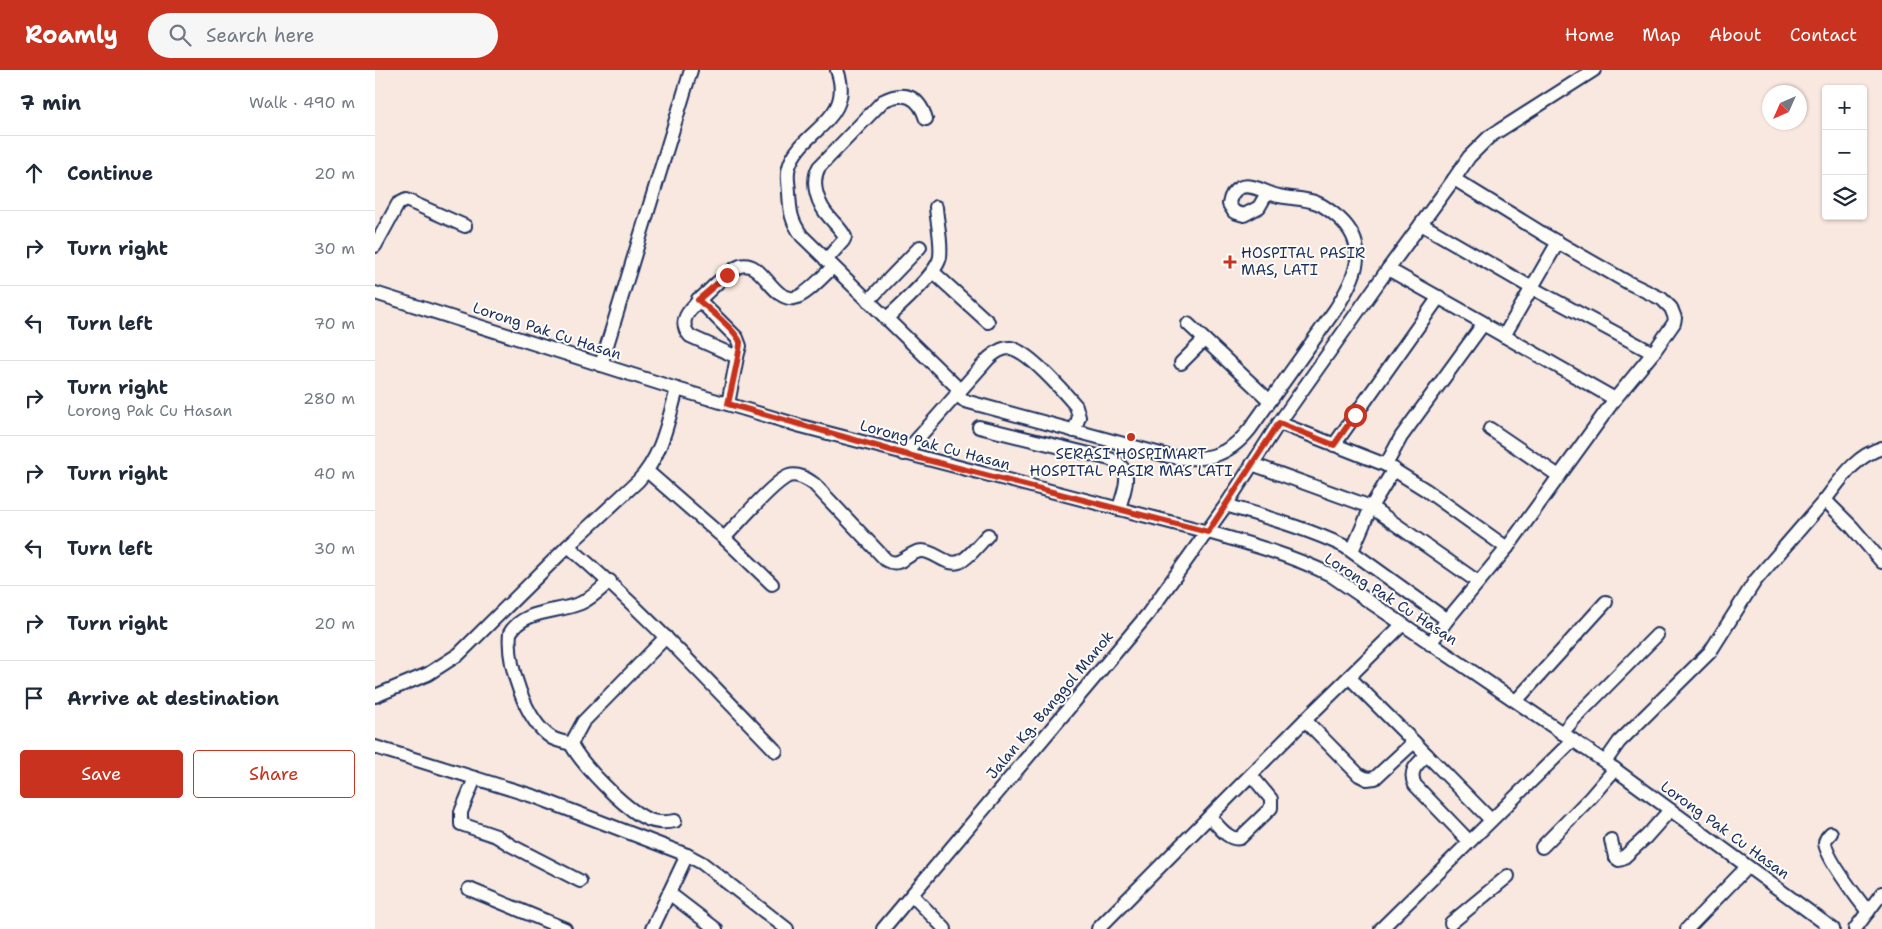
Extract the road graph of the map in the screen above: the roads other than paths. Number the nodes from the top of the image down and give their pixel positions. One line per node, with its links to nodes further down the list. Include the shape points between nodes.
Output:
1 (691, 70): 30 (street)
2 (1595, 70): 5 (street, Jalan Kg. Banggol Manok, via 1489,137)
3 (838, 71): 13 (street, via 841,93 835,108 798,151 787,173 793,221 802,236)
4 (927, 119): 13 (street, via 918,101 893,96 883,101 819,167 815,179 819,200 845,237)
5 (1454, 178): 8 (street, Jalan Kg. Banggol Manok); 10 (street)
6 (1267, 193): 34 (street, via 1318,203 1352,232 1357,255 1357,267 1347,292)
7 (935, 207): 15 (street, via 940,257)
8 (1421, 224): 14 (street, Jalan Kg. Banggol Manok); 16 (street)
9 (465, 226): 11 (street, via 406,200 397,204)
10 (1558, 242): 16 (street); 27 (street, via 1661,299 1671,308 1674,323)
11 (375, 246)
12 (920, 246): 20 (street)
13 (829, 263): 19 (street, via 802,295 788,298 757,270 740,266); 20 (street)
14 (1388, 269): 18 (street); 36 (street, Jalan Kg. Banggol Manok)
15 (933, 272): 21 (street); 22 (street)
16 (1532, 288): 25 (street); 27 (street)
17 (375, 293): 30 (street, Lorong Pak Cu Hasan)
18 (1439, 297): 24 (street); 40 (street)
19 (698, 300): 28 (street, via 739,340); 28 (street, via 686,315 686,332)
20 (868, 301): 21 (street)
21 (886, 319): 32 (street)
22 (987, 322)
23 (1188, 324): 26 (street)
24 (1483, 324): 25 (street); 44 (street, via 1401,437)
25 (1504, 336): 33 (street)
26 (1204, 340): 29 (street); 34 (street)
27 (1653, 353): 33 (street)
28 (737, 356): 35 (street)
29 (1181, 363)
30 (601, 365): 31 (street, Lorong Pak Cu Hasan)
31 (677, 389): 35 (street, Lorong Pak Cu Hasan); 45 (street, via 656,457)
32 (958, 392): 39 (street, via 965,401); 39 (street, via 996,352 1014,349 1027,356 1076,406 1079,416); 42 (street)
33 (1615, 399): 46 (street)
34 (1270, 401): 39 (street, via 1246,435 1233,447 1198,459 1168,456)
35 (728, 404): 42 (street, Lorong Pak Cu Hasan)
36 (1279, 423): 40 (street); 43 (street, Jalan Kg. Banggol Manok)
37 (979, 427): 50 (street, via 1110,459 1119,464 1127,475)
38 (1490, 429): 46 (street)
39 (1074, 432)
40 (1334, 445): 44 (street)
41 (1882, 448): 47 (street, via 1855,463)
42 (904, 454): 50 (street, Lorong Pak Cu Hasan)
43 (1252, 464): 48 (street, Jalan Kg. Banggol Manok); 49 (street)
44 (1390, 467): 49 (street); 55 (street)
45 (647, 471): 53 (street); 54 (street)
46 (1559, 476): 55 (street)
47 (1825, 500): 57 (street); 77 (street, via 1755,581 1710,652 1619,742)
48 (1225, 505): 51 (street, Jalan Kg. Banggol Manok); 56 (street, via 1331,540)
49 (1371, 507): 56 (street); 59 (street)
50 (1119, 509): 51 (street, Lorong Pak Cu Hasan)
51 (1208, 532): 63 (street, Lorong Pak Cu Hasan, via 1302,561 1329,574); 95 (street, Jalan Kg. Banggol Manok, via 1148,614)
52 (988, 536): 53 (street, via 957,563 921,551 893,563 886,560 814,484 794,475 781,480)
53 (724, 538): 60 (street)
54 (568, 546): 58 (street); 68 (street, via 459,654 428,674)
55 (1507, 548): 59 (street)
56 (1352, 551): 62 (street)
57 (1882, 562)
58 (610, 582): 65 (street); 73 (street, via 581,603 528,617 510,633 512,659 531,716 552,737)
59 (1478, 582): 62 (street)
60 (772, 584)
61 (1606, 602): 69 (street)
62 (1447, 620): 66 (street)
63 (1403, 624): 66 (street, Lorong Pak Cu Hasan); 67 (street)
64 (1657, 635): 71 (street, via 1573,719)
65 (666, 637): 73 (street, via 583,722); 75 (street)
66 (1430, 644): 69 (street, Lorong Pak Cu Hasan)
67 (1349, 677): 70 (street); 72 (street)
68 (375, 696)
69 (1517, 701): 71 (street, Lorong Pak Cu Hasan)
70 (1305, 720): 72 (street, via 1359,775 1367,779 1375,778); 78 (street)
71 (1567, 737): 77 (street, Lorong Pak Cu Hasan); 82 (street)
72 (1414, 742): 76 (street)
73 (571, 744): 83 (street, via 581,759 632,809 655,822)
74 (375, 747): 79 (street)
75 (776, 751)
76 (1427, 755): 82 (street); 86 (street, via 1413,770 1415,785)
77 (1610, 766): 80 (street, Lorong Pak Cu Hasan); 87 (street, via 1591,797)
78 (1251, 775): 81 (street); 81 (street, via 1271,799 1271,808 1236,839)
79 (475, 778): 88 (street); 91 (street, via 461,812 461,824 496,836)
80 (1670, 810): 85 (street, via 1622,860 1615,857); 89 (street, Lorong Pak Cu Hasan)
81 (1210, 817): 104 (street)
82 (1491, 820): 86 (street)
83 (675, 821)
84 (1831, 833): 96 (street, via 1825,844 1831,859)
85 (1611, 840)
86 (1469, 841): 105 (street)
87 (1542, 847)
88 (687, 855): 93 (street); 101 (street)
89 (1747, 867): 106 (street); 107 (street, Lorong Pak Cu Hasan)
90 (1508, 876): 97 (street)
91 (580, 881)
92 (469, 889): 98 (street)
93 (669, 893): 99 (street); 100 (street)
94 (1882, 893): 96 (street)
95 (912, 895): 102 (street, Jalan Kg. Banggol Manok); 103 (street)
96 (1868, 912): 108 (street)
97 (1451, 927)
98 (565, 929)
99 (652, 929)
100 (716, 929)
101 (787, 929)
102 (883, 929)
103 (945, 929)
104 (1099, 929)
105 (1381, 929)
106 (1687, 929)
107 (1833, 929)
108 (1855, 929)

